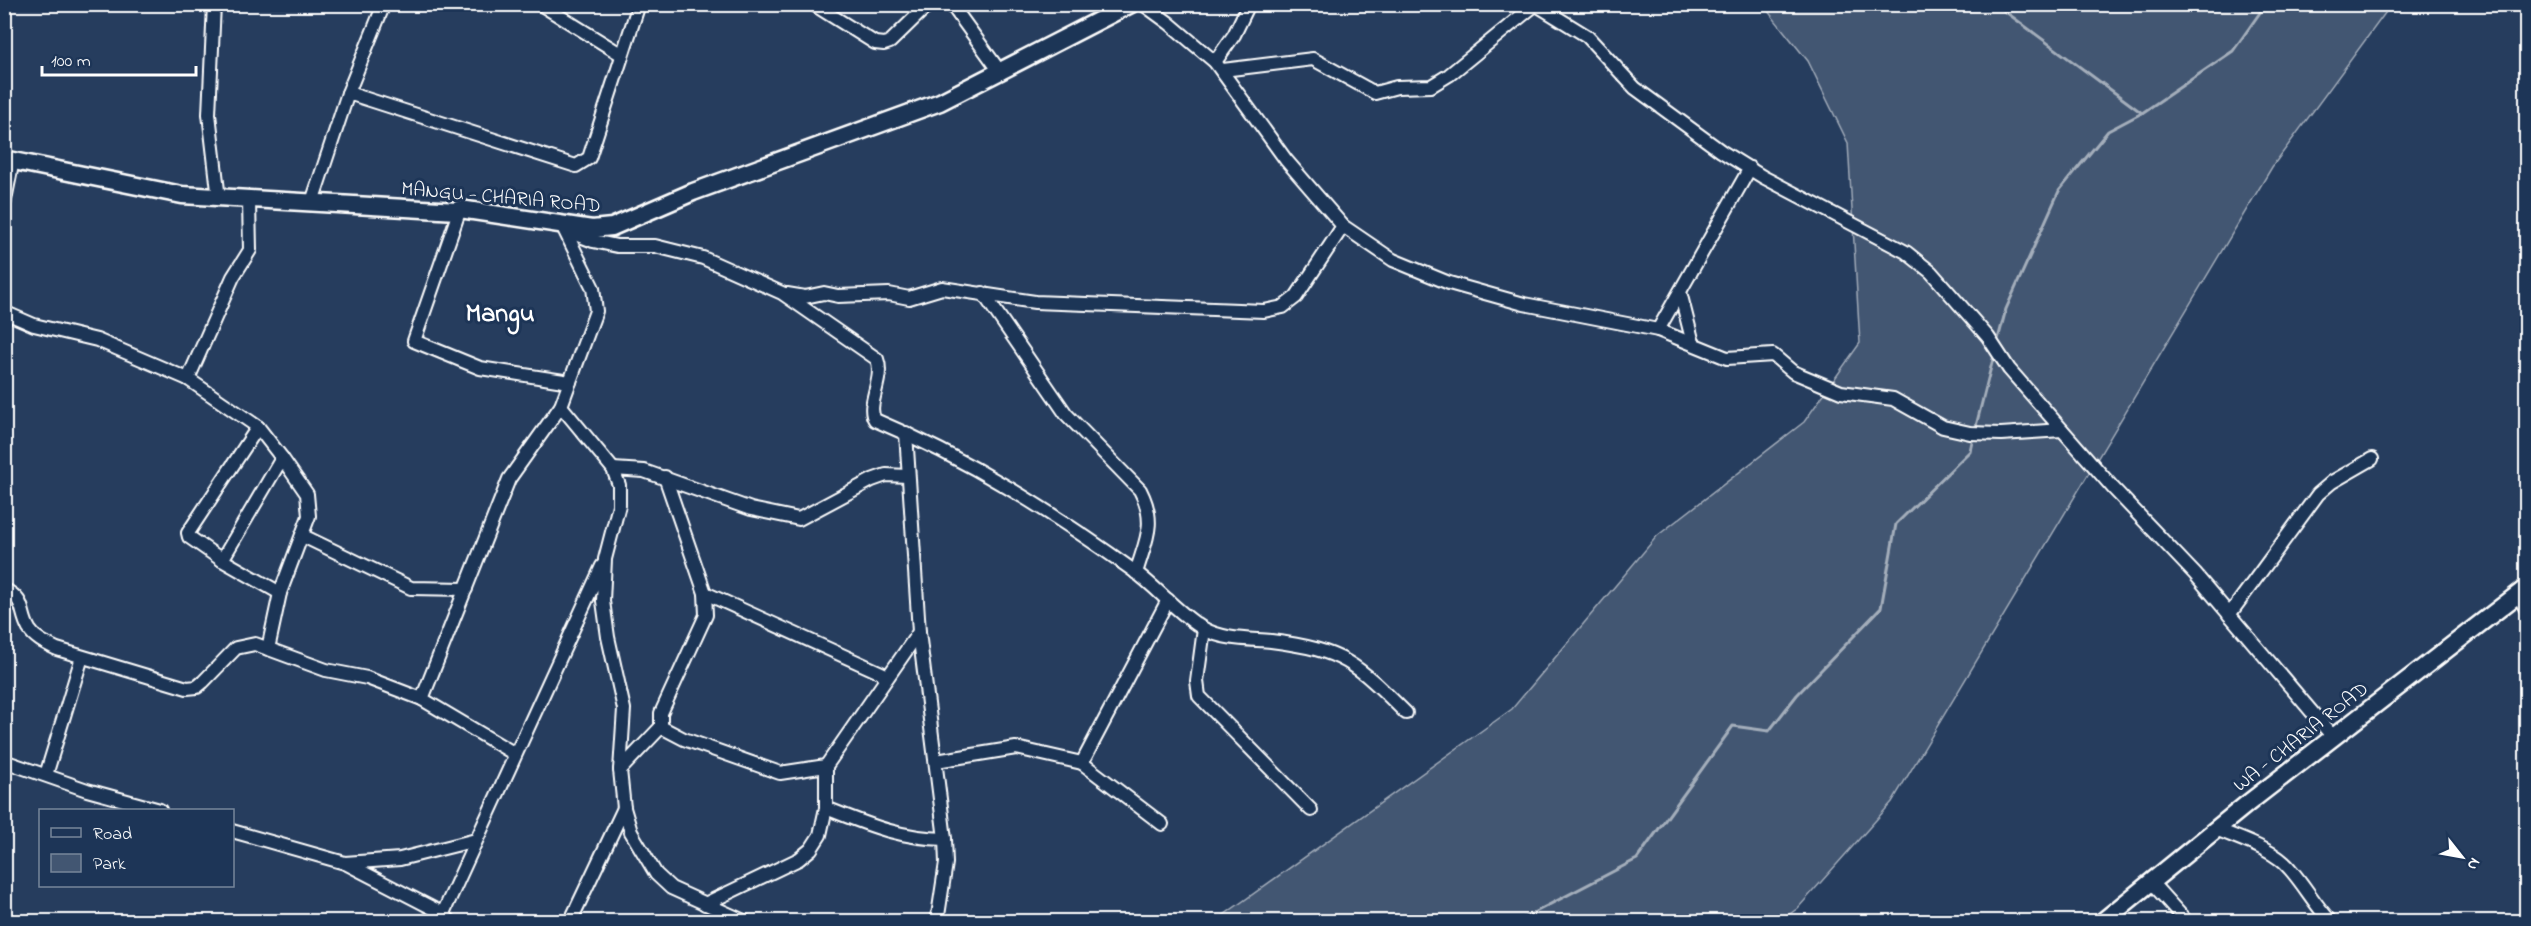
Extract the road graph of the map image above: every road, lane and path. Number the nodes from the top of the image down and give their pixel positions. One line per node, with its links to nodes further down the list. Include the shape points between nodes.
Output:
1 (214, 4): 18 (street, via 209,114)
2 (384, 4): 15 (street)
3 (639, 4): 12 (street)
4 (813, 4): 5 (street, via 884,44)
5 (929, 4)
6 (951, 4): 14 (street)
7 (1131, 4): 14 (street, MANGU - CHARIA ROAD)
8 (1143, 4): 13 (street)
9 (1249, 4): 13 (street)
10 (541, 5): 12 (street)
11 (1536, 5): 13 (street, via 1431,86 1397,87 1375,93 1313,59); 17 (street, via 1587,36 1635,88)
12 (622, 55): 15 (street, via 589,158 576,166)
13 (1219, 66): 24 (street, via 1286,160)
14 (1001, 73): 23 (street, MANGU - CHARIA ROAD, via 940,102 726,180 612,227 592,229)
15 (348, 93): 20 (street)
16 (9, 160): 18 (street, MANGU - CHARIA ROAD, via 148,190); 21 (street)
17 (1750, 168): 26 (street); 36 (street, via 1906,252 1931,272)
18 (219, 199): 19 (street, MANGU - CHARIA ROAD)
19 (249, 201): 20 (street, MANGU - CHARIA ROAD); 32 (street, via 250,250 233,277)
20 (312, 202): 22 (street, MANGU - CHARIA ROAD)
21 (4, 205)
22 (460, 209): 23 (street, MANGU - CHARIA ROAD); 33 (street, via 414,341 480,368)
23 (547, 222): 25 (street)
24 (1343, 226): 28 (street, via 1296,297 1283,308 1264,311 1035,302); 30 (street, via 1393,260 1449,283 1524,304)
25 (564, 229): 27 (street, via 617,246 679,250); 33 (street, via 596,300 596,311)
26 (1680, 292): 30 (street); 31 (street)
27 (782, 293): 28 (street, via 805,297 824,293 889,294 909,298 942,288); 37 (street, via 877,359 880,379 872,415 875,420)
28 (983, 293): 46 (street, via 1066,414 1140,490 1151,521)
29 (4, 312): 32 (street, via 34,325 97,340)
30 (1658, 330): 31 (street)
31 (1693, 344): 36 (street, via 1727,358 1773,355 1793,372 1840,392 1893,399 1943,427 2001,434)
32 (188, 379): 35 (street)
33 (570, 381): 34 (street)
34 (561, 406): 40 (street); 48 (street, via 513,472)
35 (258, 427): 38 (street); 45 (street, via 188,533)
36 (2062, 430): 54 (street)
37 (906, 433): 41 (street); 46 (street, via 1025,496)
38 (282, 458): 43 (street, via 307,494 310,506); 45 (street)
39 (2372, 459): 54 (street, via 2318,494)
40 (613, 469): 42 (street); 44 (street, via 620,495)
41 (908, 476): 42 (street, via 886,474 799,519 751,509); 56 (street)
42 (665, 477): 51 (street)
43 (303, 536): 48 (street, via 411,588); 50 (street)
44 (605, 559): 64 (street); 69 (street, via 603,601 624,709)
45 (222, 560): 50 (street)
46 (1136, 573): 52 (street)
47 (4, 589): 58 (street, via 15,595 38,639)
48 (466, 589): 60 (street)
49 (2522, 591): 53 (street); 63 (street, WA - CHARIA ROAD)
50 (280, 593): 57 (street)
51 (705, 593): 59 (street); 62 (street, via 705,615 661,713)
52 (1168, 600): 55 (street); 67 (street)
53 (2526, 609)
54 (2229, 615): 63 (street)
55 (1204, 629): 61 (street, via 1221,636 1326,651 1347,659 1368,674); 74 (street, via 1197,681 1199,696)
56 (919, 632): 59 (street); 66 (street)
57 (268, 649): 58 (street, via 255,644 236,648 197,687 187,688); 60 (street)
58 (82, 657): 70 (street)
59 (888, 676): 68 (street)
60 (422, 699): 64 (street)
61 (1406, 713)
62 (661, 727): 68 (street, via 780,773); 69 (street)
63 (2333, 737): 76 (street, WA - CHARIA ROAD)
64 (516, 754): 79 (street)
65 (4, 761): 70 (street)
66 (936, 761): 67 (street, via 1016,747); 78 (street)
67 (1082, 763): 75 (street)
68 (826, 766): 71 (street)
69 (620, 770): 72 (street)
70 (46, 775): 73 (street)
71 (826, 807): 78 (street, via 885,832); 82 (street, via 820,836 799,859)
72 (624, 808): 82 (street, via 631,832 656,874 671,888); 84 (street)
73 (157, 809)
74 (1311, 810)
75 (1162, 824)
76 (2216, 829): 81 (street, WA - CHARIA ROAD); 89 (street, via 2286,865)
77 (234, 832): 80 (street)
78 (945, 839): 86 (street, via 946,863)
79 (476, 840): 80 (street, via 400,859); 83 (street)
80 (345, 863): 83 (street)
81 (2151, 882): 87 (street, WA - CHARIA ROAD); 88 (street)
82 (705, 904): 85 (street)
83 (444, 919)
84 (570, 921)
85 (746, 921)
86 (937, 921)
87 (2102, 921)
88 (2187, 921)
89 (2331, 921)

